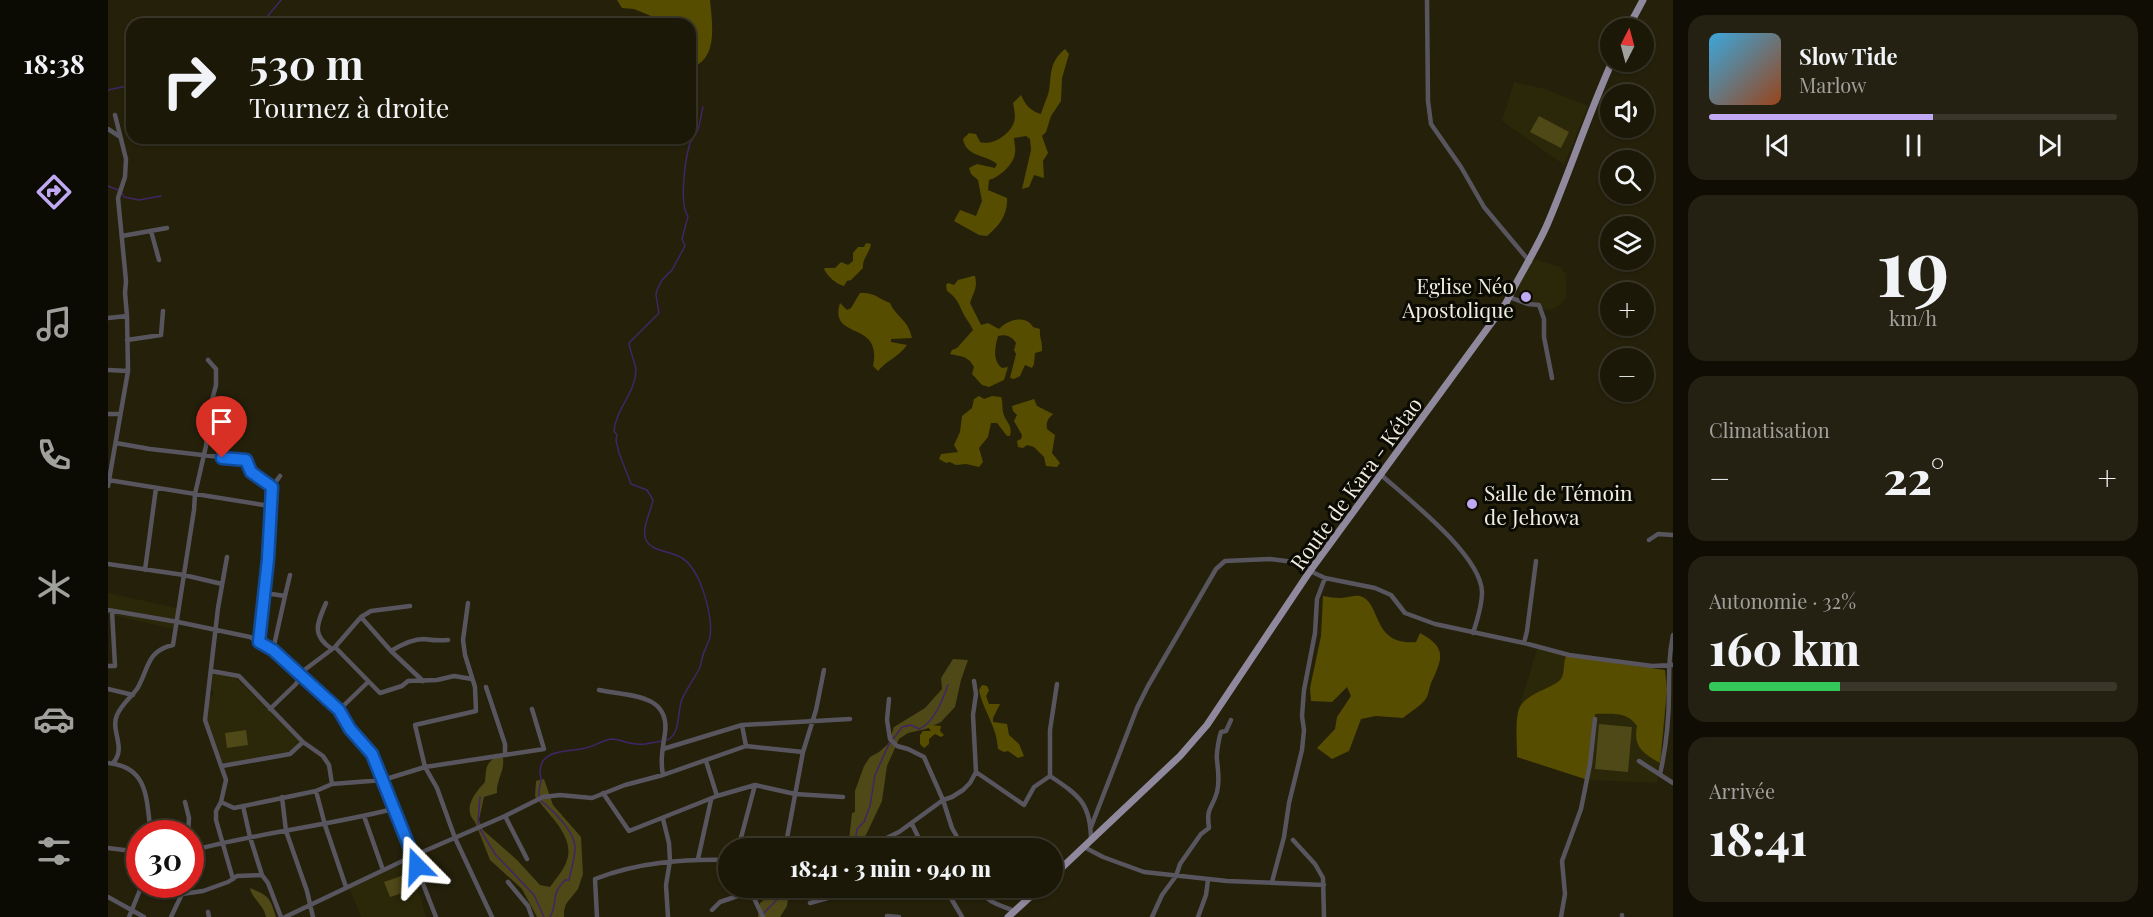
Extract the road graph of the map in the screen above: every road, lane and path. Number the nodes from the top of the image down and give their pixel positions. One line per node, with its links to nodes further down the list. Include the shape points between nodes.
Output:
1 (1427, 0): 12 (street, via 1431,124 1484,207)
2 (1643, 0): 3 (main road)
3 (1633, 18)
4 (1608, 72): 12 (main road, Route de Kara - Kétao)
5 (115, 115): 7 (street)
6 (108, 129): 7 (street)
7 (119, 136): 10 (street, via 126,159 118,198)
8 (166, 228): 9 (street)
9 (151, 231): 10 (street); 11 (street)
10 (122, 236): 15 (street)
11 (159, 260)
12 (1530, 262): 13 (main road, Route de Kara - Kétao)
13 (1509, 297): 21 (street, via 1539,305); 26 (main road, Route de Kara - Kétao)
14 (163, 311): 17 (street, via 161,335)
15 (127, 316): 16 (street); 17 (street)
16 (108, 318)
17 (128, 340): 20 (street)
18 (208, 360): 25 (street, via 216,369 216,385)
19 (108, 370): 20 (street)
20 (128, 371): 23 (street)
21 (1552, 378)
22 (108, 414): 23 (street)
23 (120, 414): 24 (street)
24 (116, 443): 25 (street); 28 (street)
25 (203, 456): 30 (street, via 246,460 251,472); 32 (street)
26 (1380, 474): 40 (main road, Route de Kara - Kétao); 54 (street, via 1445,531 1478,577 1482,592)
27 (280, 476): 30 (street)
28 (108, 480): 29 (street); 31 (street)
29 (108, 486)
30 (272, 487): 33 (street)
31 (156, 488): 32 (street); 39 (street)
32 (195, 494): 33 (street); 41 (street)
33 (270, 506): 45 (street)
34 (1673, 536): 35 (street, via 1658,534)
35 (1648, 540)
36 (227, 557): 44 (street)
37 (1536, 561): 58 (street)
38 (108, 564): 39 (street)
39 (145, 570): 41 (street)
40 (1310, 571): 43 (street); 122 (street, via 1302,563 1289,560 1232,560 1220,564 1148,686); 133 (main road, Route de Kara - Kétao, via 1196,739)
41 (184, 575): 44 (street); 52 (street)
42 (290, 575): 46 (street)
43 (1325, 578): 54 (street, via 1375,588 1391,595 1405,613); 150 (street, via 1317,600 1304,690 1302,750)
44 (222, 584): 53 (street)
45 (265, 593): 46 (street); 57 (street)
46 (285, 596): 60 (street)
47 (326, 603): 59 (street, via 318,622 318,635 321,642)
48 (468, 603): 67 (street, via 463,640)
49 (410, 606): 51 (street, via 371,611)
50 (110, 610): 52 (street); 63 (street, via 115,666)
51 (361, 617): 59 (street); 61 (street)
52 (178, 622): 53 (street); 75 (street, via 173,645 161,648 149,660)
53 (216, 629): 57 (street); 65 (street)
54 (1473, 633): 58 (street)
55 (1673, 635): 62 (street)
56 (448, 640): 61 (street, via 423,639)
57 (259, 642): 60 (street)
58 (1524, 643): 62 (street, via 1569,655)
59 (334, 648): 66 (street); 70 (street)
60 (273, 650): 66 (street)
61 (391, 651): 68 (street)
62 (1671, 665): 96 (street)
63 (108, 666)
64 (824, 670): 83 (street)
65 (211, 671): 77 (street, via 239,676); 93 (street, via 205,720)
66 (300, 676): 77 (street); 79 (street)
67 (472, 679): 68 (street, via 454,676); 94 (street, via 476,711 415,725)
68 (423, 681): 70 (street, via 408,681 380,693)
69 (974, 681): 95 (street)
70 (368, 682): 79 (street)
71 (1057, 684): 98 (street, via 1050,730)
72 (486, 687): 89 (street)
73 (108, 689): 75 (street)
74 (599, 690): 87 (street, via 658,705 666,719)
75 (133, 695): 92 (street, via 117,715 120,749)
76 (890, 699): 110 (street, via 890,739 924,757)
77 (270, 709): 85 (street)
78 (532, 709): 89 (street, via 544,749)
79 (339, 710): 99 (street, via 372,754)
80 (850, 719): 83 (street)
81 (1595, 719): 183 (street, via 1581,809 1562,861)
82 (1231, 720): 146 (street, via 1218,741 1219,781 1207,811 1209,828 1180,864)
83 (812, 722): 84 (street); 88 (street)
84 (742, 726): 86 (street); 87 (street)
85 (303, 742): 93 (street, via 290,754); 100 (street, via 323,756)
86 (746, 746): 88 (street); 90 (street)
87 (663, 749): 97 (street)
88 (803, 752): 105 (street)
89 (505, 754): 94 (street)
90 (706, 760): 97 (street); 106 (street)
91 (1639, 761): 96 (street)
92 (110, 763): 118 (street, via 136,772)
93 (222, 766): 112 (street, via 226,780)
94 (425, 767): 99 (street); 125 (street)
95 (976, 772): 98 (street, via 1024,805 1034,787); 110 (street, via 963,790)
96 (1660, 774): 101 (street)
97 (663, 775): 104 (street)
98 (1050, 776): 122 (street, via 1080,799 1088,810)
99 (383, 780): 100 (street); 114 (street)
100 (332, 783): 103 (street)
101 (1673, 783)
102 (755, 785): 105 (street); 106 (street); 126 (street)
103 (316, 791): 107 (street); 121 (street)
104 (603, 793): 116 (street, via 584,799 543,797); 117 (street, via 629,831)
105 (795, 794): 108 (street); 127 (street)
106 (717, 796): 109 (street)
107 (282, 797): 113 (street); 123 (street)
108 (843, 797)
109 (711, 800): 117 (street); 140 (street)
110 (943, 800): 120 (street); 130 (street)
111 (185, 802): 119 (street)
112 (221, 802): 113 (street, via 234,808); 132 (street, via 216,811)
113 (243, 806): 124 (street)
114 (393, 808): 115 (street); 138 (street)
115 (364, 816): 121 (street); 144 (street)
116 (505, 816): 125 (street); 139 (street)
117 (663, 819): 142 (street)
118 (148, 820)
119 (189, 820)
120 (912, 824): 128 (street); 129 (street)
121 (325, 825): 123 (street); 152 (street)
122 (1091, 827): 133 (street)
123 (286, 831): 124 (street); 162 (street)
124 (250, 837): 132 (street); 145 (street)
125 (455, 838): 138 (street); 174 (street)
126 (741, 838)
127 (787, 838)
128 (885, 838)
129 (919, 838)
130 (958, 838)
131 (1293, 840): 151 (street, via 1316,864)
132 (221, 842): 134 (street); 147 (street)
133 (1091, 842): 135 (main road, Route de Kara - Kétao)
134 (204, 847)
135 (1084, 847): 143 (main road, Route de Kara - Kétao); 146 (street, via 1144,872)
136 (108, 849): 137 (street)
137 (126, 851)
138 (413, 856): 144 (street); 173 (street)
139 (527, 859)
140 (698, 859): 141 (street); 142 (street)
141 (718, 860)
142 (670, 861): 176 (street, via 595,879); 177 (street, via 666,885)
143 (1063, 867)
144 (383, 870): 152 (street)
145 (262, 875): 147 (street); 171 (street)
146 (1176, 876): 148 (street); 180 (street)
147 (233, 879): 170 (street, via 203,891 182,894)
148 (1208, 880): 150 (street); 181 (street)
149 (508, 882): 175 (street)
150 (1272, 882): 151 (street)
151 (1324, 885): 182 (street)
152 (346, 887): 162 (street)
153 (108, 897): 163 (street)
154 (137, 898): 163 (street)
155 (730, 898): 164 (street)
156 (754, 898): 166 (street)
157 (827, 898): 161 (street)
158 (951, 898): 179 (street)
159 (988, 898): 165 (street)
160 (1029, 898): 165 (main road)
161 (810, 903)
162 (310, 904): 171 (street); 172 (street)
163 (132, 910): 168 (street); 169 (street)
164 (712, 910)
165 (1011, 914)
166 (762, 915)
167 (887, 916): 178 (street)
168 (129, 917)
169 (144, 917)
170 (171, 917)
171 (283, 917)
172 (313, 917)
173 (436, 917)
174 (492, 917)
175 (532, 917)
176 (597, 917)
177 (668, 917)
178 (899, 917)
179 (962, 917)
180 (1152, 917)
181 (1198, 917)
182 (1324, 917)
183 (1561, 917)

